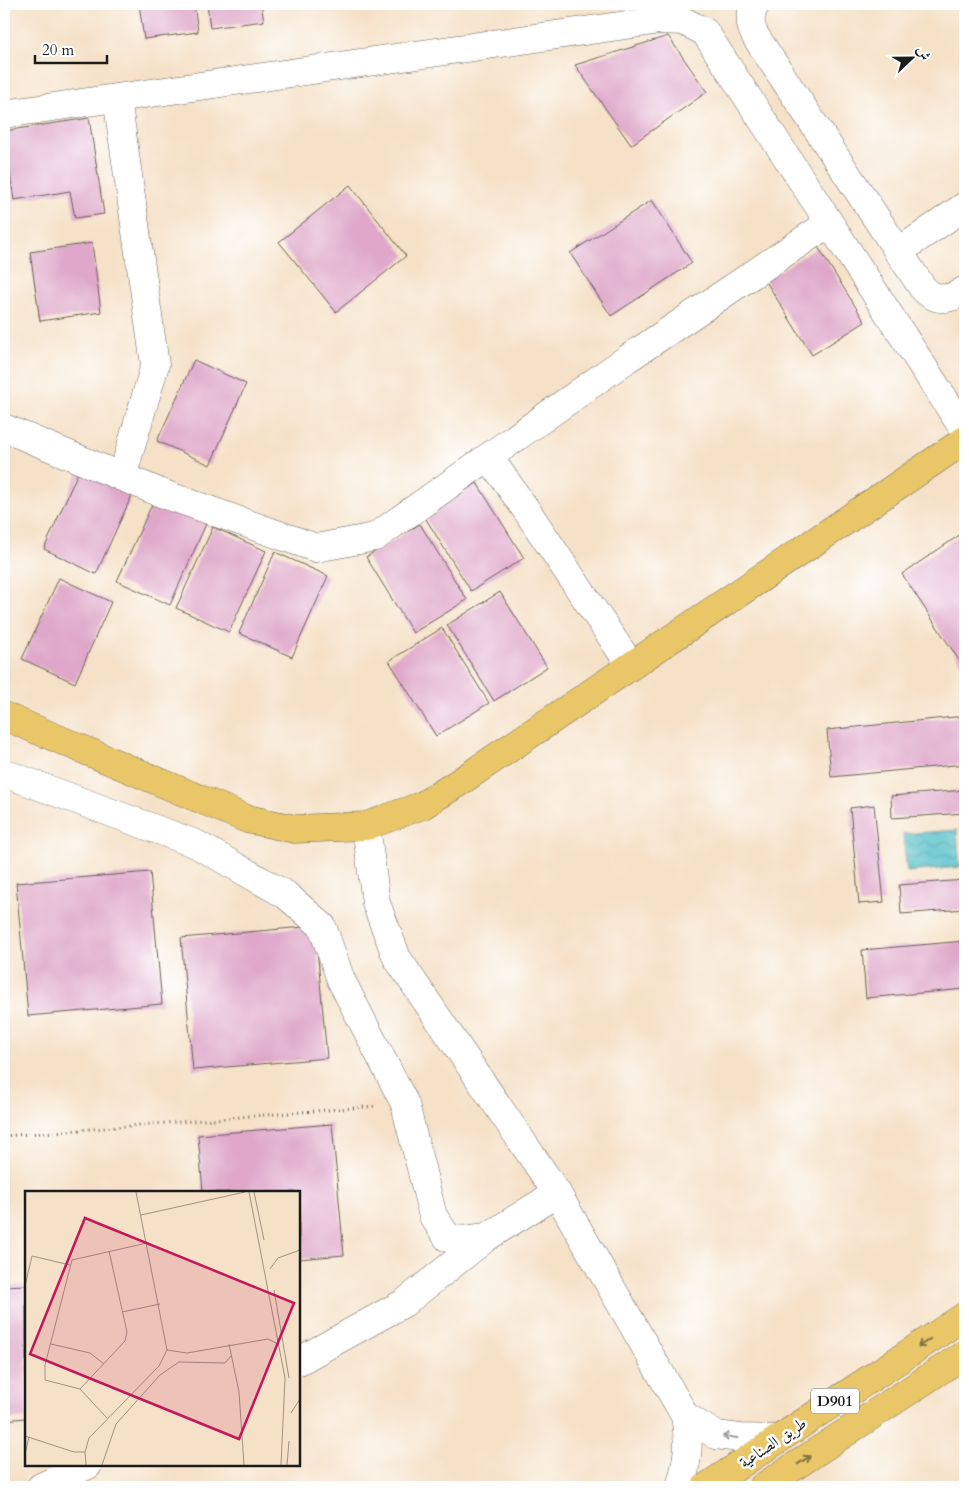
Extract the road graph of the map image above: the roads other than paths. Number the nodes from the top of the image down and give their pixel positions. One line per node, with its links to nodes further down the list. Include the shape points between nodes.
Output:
1 (756, 4): 7 (street, via 750,20 751,29)
2 (646, 13): 3 (street); 6 (street, via 659,20 683,21 705,32)
3 (117, 98): 4 (street); 13 (street, via 155,365)
4 (4, 114)
5 (965, 206): 7 (street)
6 (829, 223): 10 (street); 12 (street)
7 (898, 252): 8 (street, via 928,294 945,299)
8 (965, 290)
9 (4, 428): 13 (street)
10 (965, 431)
11 (965, 440): 14 (main road)
12 (489, 457): 13 (street, via 375,537 316,548); 14 (street)
13 (122, 477)
14 (631, 666): 17 (main road, via 423,805)
15 (4, 716): 17 (main road, via 248,820 295,829)
16 (4, 773): 19 (street, via 196,844 286,895 322,926 341,980 405,1104 433,1216 448,1238)
17 (366, 826): 18 (street, via 376,902 397,958)
18 (557, 1193): 19 (street); 23 (street)
19 (487, 1237): 22 (street, via 404,1303)
20 (965, 1316): 24 (main road, طريق الصناعية / D901, one-way to 24)
21 (965, 1354): 29 (main road, طريق الصناعية / D901, one-way to 21)
22 (300, 1360)
23 (685, 1416): 24 (street, one-way to 23, via 716,1435); 27 (street, via 689,1436)
24 (778, 1439): 28 (main road, طريق الصناعية / D901)
25 (86, 1466): 26 (street)
26 (41, 1487)
27 (680, 1487)
28 (706, 1487)
29 (763, 1487)

